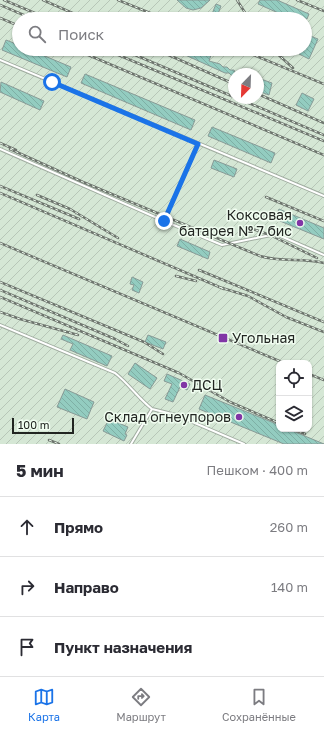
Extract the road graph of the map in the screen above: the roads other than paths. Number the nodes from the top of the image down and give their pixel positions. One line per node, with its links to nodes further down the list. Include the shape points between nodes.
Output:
1 (0, 60): 2 (lane)
2 (198, 144): 4 (lane); 5 (lane)
3 (0, 149): 5 (lane)
4 (324, 196)
5 (164, 221): 6 (lane, via 222,245 276,234)
6 (324, 255)
7 (0, 325): 8 (lane, via 115,373)
8 (152, 409): 9 (lane); 10 (lane, via 176,415)
9 (130, 444)
10 (244, 444)

